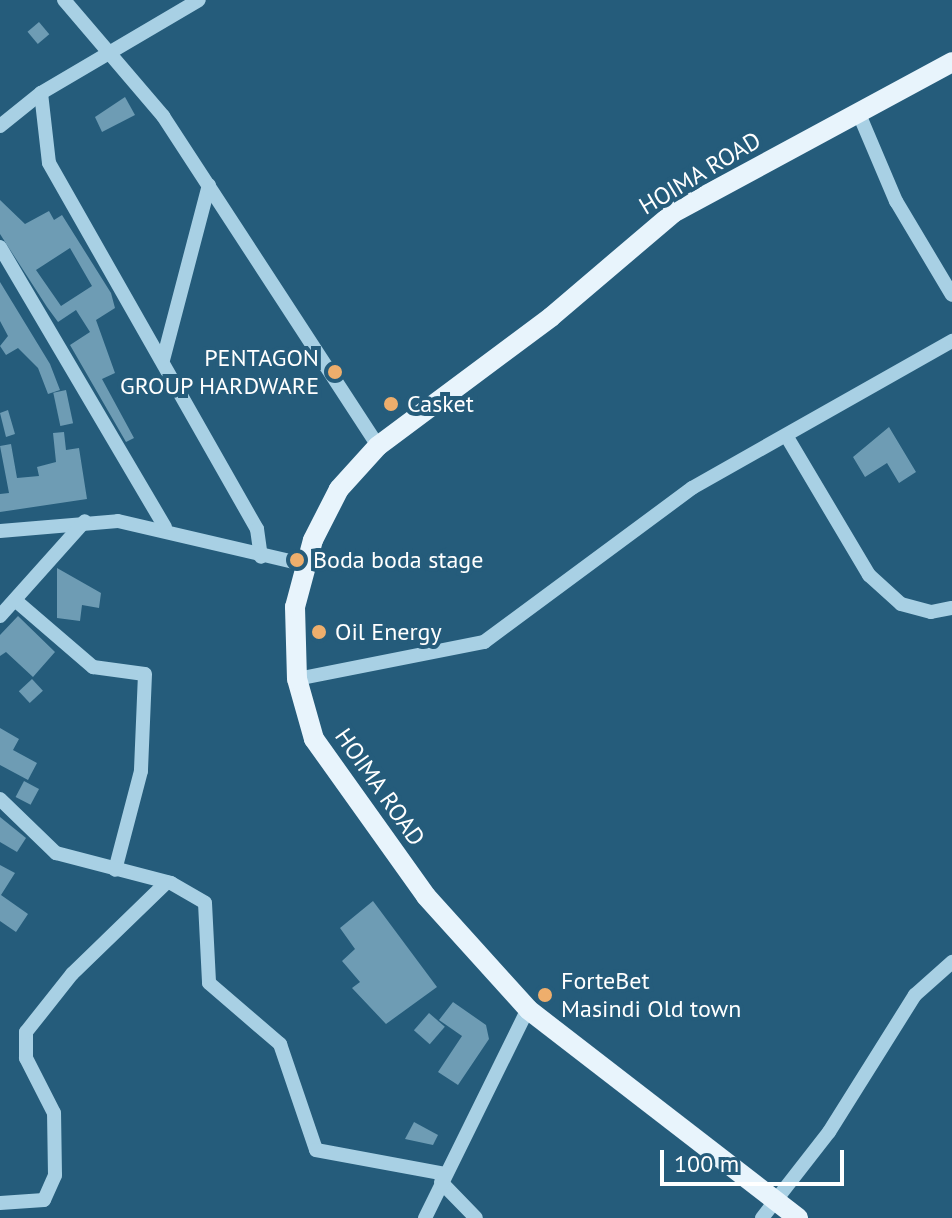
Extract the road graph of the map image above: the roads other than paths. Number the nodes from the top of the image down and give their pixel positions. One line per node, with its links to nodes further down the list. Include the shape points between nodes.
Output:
1 (64, 0): 3 (street)
2 (199, 0): 3 (street)
3 (110, 53): 5 (street); 8 (street)
4 (952, 62): 6 (main road, HOIMA ROAD)
5 (41, 93): 7 (street); 13 (street, via 49,163)
6 (859, 114): 11 (street, via 896,201); 15 (main road, HOIMA ROAD, via 673,213 551,317)
7 (0, 124)
8 (209, 185): 13 (street); 15 (street)
9 (0, 247): 10 (street)
10 (5, 265): 17 (street)
11 (952, 295)
12 (952, 341): 14 (street)
13 (163, 360): 19 (street, via 257,529)
14 (787, 437): 22 (street, via 869,575 901,604 931,612); 24 (street, via 661,508 484,642)
15 (378, 446): 20 (main road, HOIMA ROAD, via 339,489)
16 (85, 521): 17 (street); 18 (street); 21 (street)
17 (165, 527): 19 (street)
18 (0, 531)
19 (261, 557): 20 (street)
20 (303, 564): 24 (main road, HOIMA ROAD)
21 (15, 600): 23 (street); 26 (street, via 93,667 145,674 141,771)
22 (952, 608)
23 (0, 616)
24 (297, 679): 29 (main road, HOIMA ROAD, via 314,739 340,782 426,896)
25 (0, 799): 26 (street, via 53,851)
26 (115, 870): 27 (street)
27 (167, 882): 30 (street, via 206,904 209,983 280,1044 315,1149); 31 (street, via 72,974 26,1032 26,1058 54,1113 55,1175 44,1200)
28 (952, 962): 32 (street, via 915,995)
29 (528, 1009): 30 (street); 32 (main road, HOIMA ROAD)
30 (443, 1178): 33 (street); 34 (street)
31 (0, 1203)
32 (768, 1210): 35 (main road, HOIMA ROAD)
33 (425, 1218)
34 (476, 1218)
35 (798, 1218)

